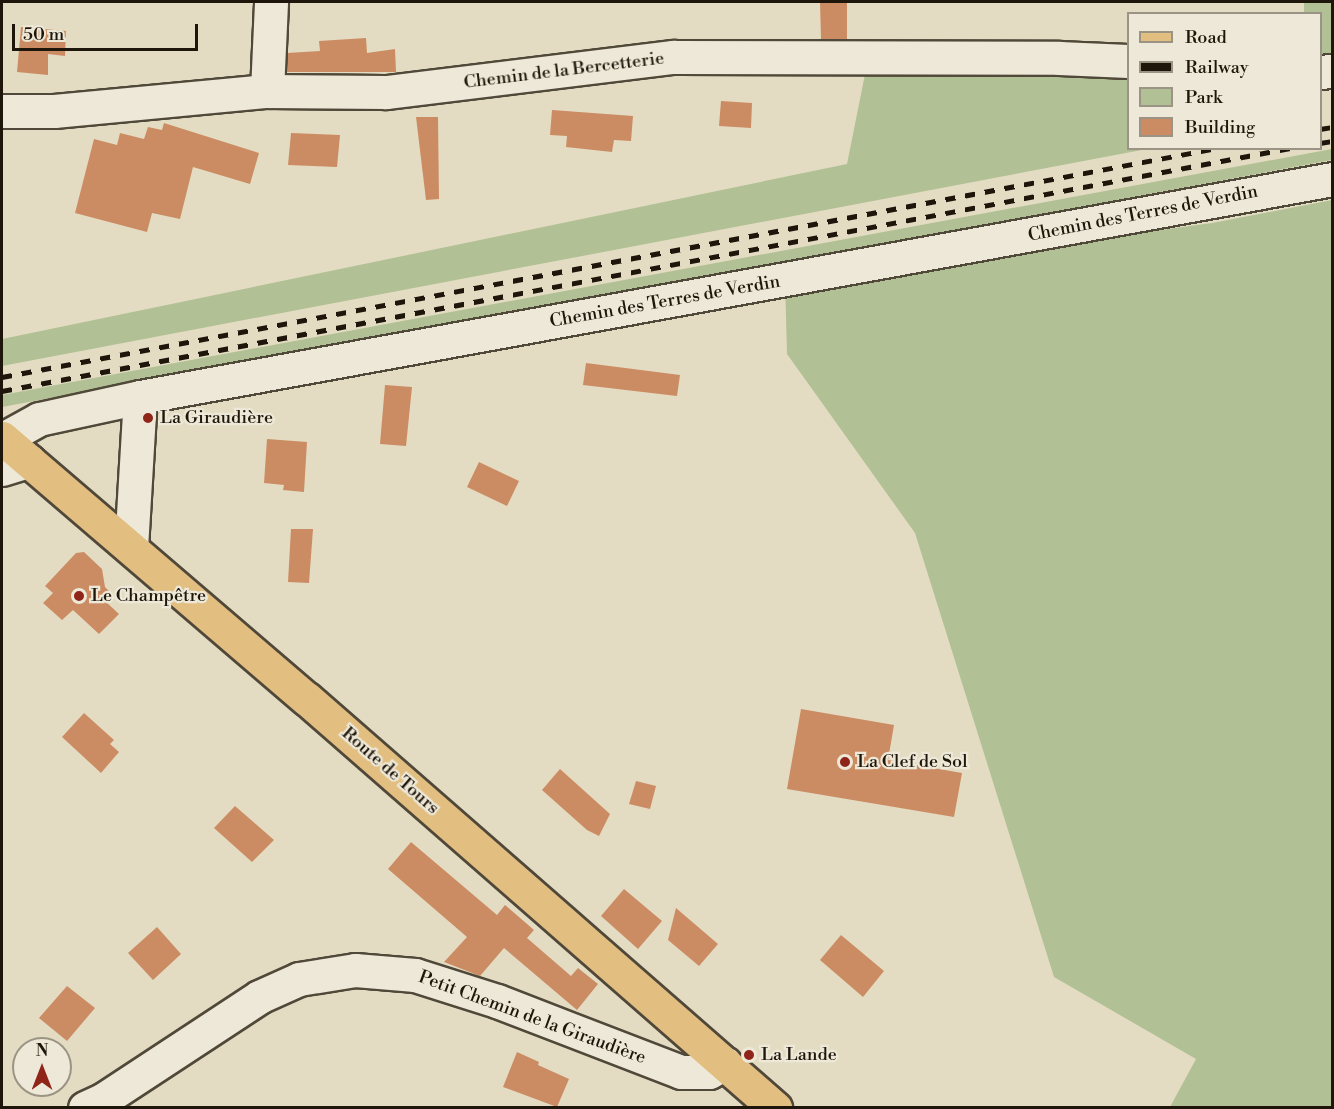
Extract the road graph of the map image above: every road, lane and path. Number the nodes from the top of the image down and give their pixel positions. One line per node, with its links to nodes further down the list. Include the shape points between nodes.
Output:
1 (271, 2): 3 (street)
2 (1127, 61): 3 (street, Chemin de la Bercetterie, via 673,57 386,92)
3 (267, 92): 4 (street, Chemin de la Bercetterie, via 54,111)
4 (2, 111)
5 (1332, 179): 6 (street, Chemin des Terres de Verdin)
6 (140, 397): 7 (street, Chemin des Terres de Verdin, via 39,419); 8 (street)
7 (9, 452): 8 (main road, Route de Tours)
8 (131, 548): 9 (main road, Route de Tours)
9 (725, 1063): 10 (street, Petit Chemin de la Giraudière, via 709,1072 681,1072 497,1001 416,975 355,970 299,979 259,997 104,1099); 11 (main road, Route de Tours)
10 (85, 1107)
11 (775, 1107)

